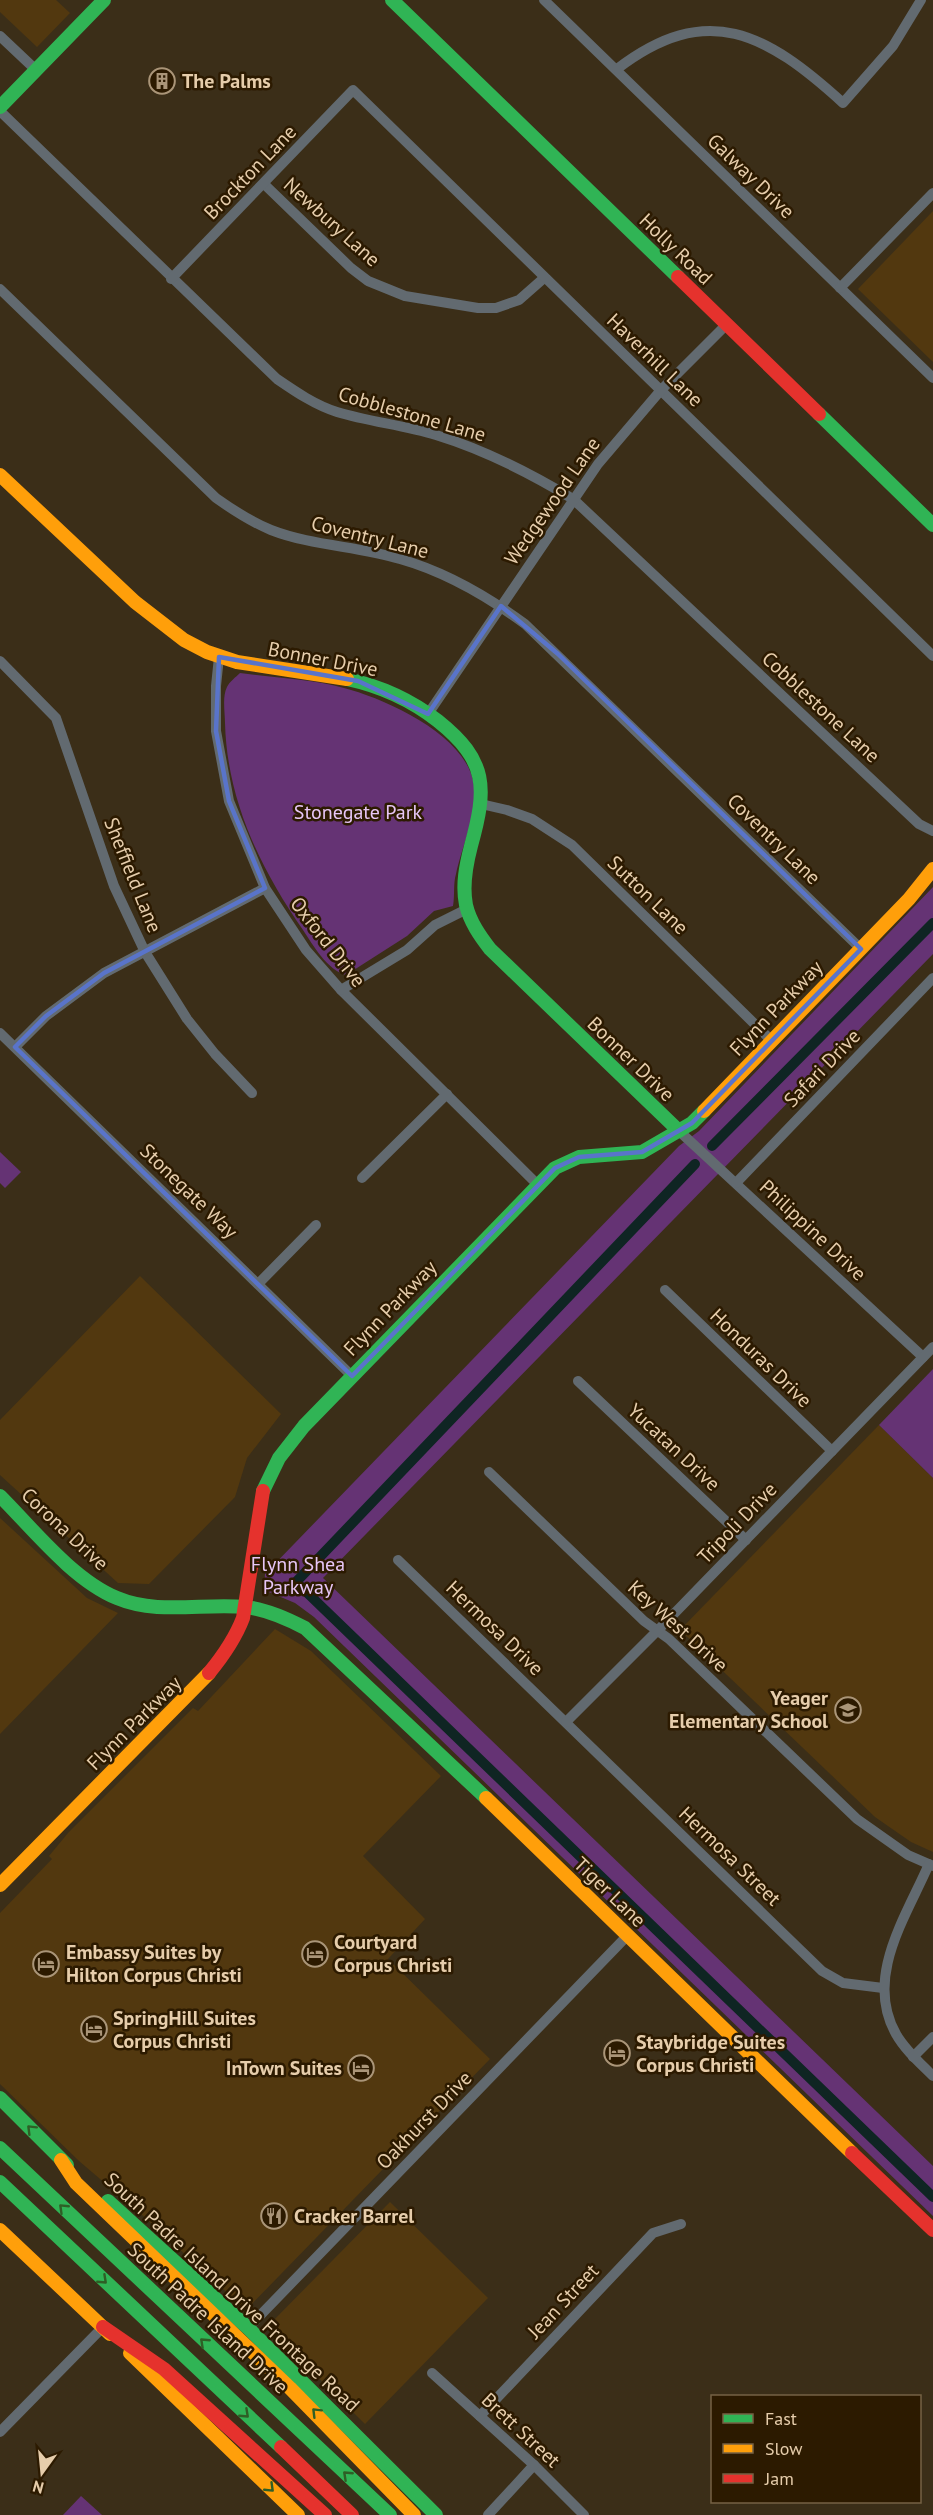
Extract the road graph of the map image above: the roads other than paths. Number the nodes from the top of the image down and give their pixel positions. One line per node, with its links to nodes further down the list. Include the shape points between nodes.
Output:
1 (104, 0): 7 (main road)
2 (392, 0): 16 (main road, Holly Road)
3 (544, 0): 6 (street, Galway Drive)
4 (921, 0): 6 (street, via 893,46 843,103 771,41 724,22 694,23 666,30 635,50)
5 (0, 36): 7 (street)
6 (616, 69): 14 (street, Galway Drive)
7 (36, 70): 9 (main road)
8 (353, 90): 10 (street, Brockton Lane); 12 (street, Haverhill Lane)
9 (0, 109): 13 (street, Cobblestone Lane)
10 (264, 184): 12 (street, Newbury Lane, via 351,268 368,281 405,296 496,308 519,300); 13 (street, Brockton Lane)
11 (933, 193): 14 (street)
12 (544, 278): 18 (street, Haverhill Lane)
13 (171, 279): 20 (street, Cobblestone Lane, via 260,364 296,392 336,412 466,445)
14 (840, 288): 17 (street, Galway Drive)
15 (0, 289): 22 (street, Coventry Lane, via 216,498 236,512 294,537 401,559 467,585)
16 (726, 325): 18 (street, Wedgewood Lane); 21 (main road, Holly Road)
17 (933, 378)
18 (661, 390): 20 (street, Wedgewood Lane, via 618,438); 23 (street, Haverhill Lane)
19 (0, 475): 24 (main road, Bonner Drive, via 154,621)
20 (573, 499): 22 (street, Wedgewood Lane); 28 (street, Cobblestone Lane, via 919,824)
21 (933, 525)
22 (501, 606): 26 (street, Wedgewood Lane); 32 (street, Coventry Lane, via 558,654)
23 (933, 656)
24 (219, 657): 26 (main road, Bonner Drive, via 358,681); 30 (street, Oxford Drive, via 216,731 229,801)
25 (0, 661): 33 (street, Sheffield Lane, via 56,718 114,886)
26 (428, 714): 27 (main road, Bonner Drive, via 468,750 478,768)
27 (481, 804): 31 (main road, Bonner Drive, via 466,873); 37 (street, Sutton Lane, via 532,819 572,845)
28 (933, 831)
29 (933, 869): 32 (main road, Flynn Parkway)
30 (265, 888): 33 (street); 35 (street, Oxford Drive, via 306,950)
31 (467, 909): 35 (street, via 435,925 407,950); 41 (main road, Bonner Drive, via 477,934 490,949)
32 (861, 949): 37 (main road, Flynn Parkway)
33 (145, 952): 38 (street, via 73,995); 39 (street, Sheffield Lane, via 187,1019)
34 (933, 978): 43 (street, Safari Drive)
35 (341, 990): 40 (street, Oxford Drive)
36 (0, 1033): 38 (street, Stonegate Way)
37 (772, 1041): 41 (main road, Flynn Parkway, via 692,1123)
38 (15, 1047): 46 (street, Stonegate Way)
39 (252, 1093)
40 (447, 1094): 42 (street); 44 (street, Oxford Drive)
41 (679, 1131): 43 (street, Philippine Drive); 44 (main road, Flynn Parkway, via 642,1152 568,1160)
42 (362, 1178)
43 (736, 1183): 49 (street, Philippine Drive)
44 (537, 1184): 50 (main road, Flynn Parkway)
45 (316, 1225): 46 (street)
46 (259, 1283): 50 (street, Stonegate Way)
47 (665, 1290): 52 (street, Honduras Drive)
48 (933, 1347): 49 (street, Tripoli Drive)
49 (922, 1357): 52 (street, Tripoli Drive)
50 (352, 1376): 57 (main road, Flynn Parkway, via 281,1453 267,1477)
51 (578, 1381): 55 (street, Yucatan Drive)
52 (832, 1451): 55 (street, Tripoli Drive)
53 (489, 1472): 58 (street, Key West Drive)
54 (0, 1496): 57 (main road, Corona Drive, via 94,1584 118,1598 146,1604)
55 (746, 1540): 58 (street, Tripoli Drive)
56 (398, 1560): 59 (street, Hermosa Drive)
57 (246, 1607): 61 (main road, Flynn Parkway, via 237,1634 212,1671); 62 (main road, Tiger Lane, via 277,1614 305,1628)
58 (657, 1630): 59 (street, Tripoli Drive); 60 (street, Key West Drive, via 857,1820 891,1845)
59 (566, 1722): 63 (street, Hermosa Street, via 822,1971 843,1983)
60 (931, 1865): 63 (street, via 889,1955)
61 (0, 1885)
62 (627, 1936): 73 (main road, Tiger Lane); 75 (street, Oakhurst Drive)
63 (883, 1988): 65 (street, via 889,2019)
64 (933, 2037): 65 (street)
65 (913, 2057): 66 (street)
66 (933, 2076)
67 (0, 2098): 69 (main road, South Padre Island Drive Frontage Road, one-way to 67)
68 (0, 2148): 83 (main road, South Padre Island Drive, one-way to 68)
69 (61, 2160): 75 (main road, South Padre Island Drive Frontage Road); 84 (main road, one-way to 69, via 283,2379 76,2183)
70 (0, 2182): 82 (main road, one-way to 82)
71 (681, 2224): 77 (street, Jean Street, via 653,2233)
72 (0, 2230): 74 (main road)
73 (933, 2230)
74 (103, 2327): 78 (street); 80 (main road, one-way to 80); 81 (main road, via 164,2369)
75 (248, 2328): 85 (main road, South Padre Island Drive Frontage Road)
76 (432, 2373): 77 (street, Brett Street)
77 (480, 2416): 79 (street, Brett Street)
78 (0, 2432)
79 (534, 2465): 86 (street); 87 (street, Brett Street)
80 (298, 2515)
81 (325, 2515)
82 (352, 2515)
83 (390, 2515)
84 (414, 2515)
85 (436, 2515)
86 (488, 2515)
87 (584, 2515)

